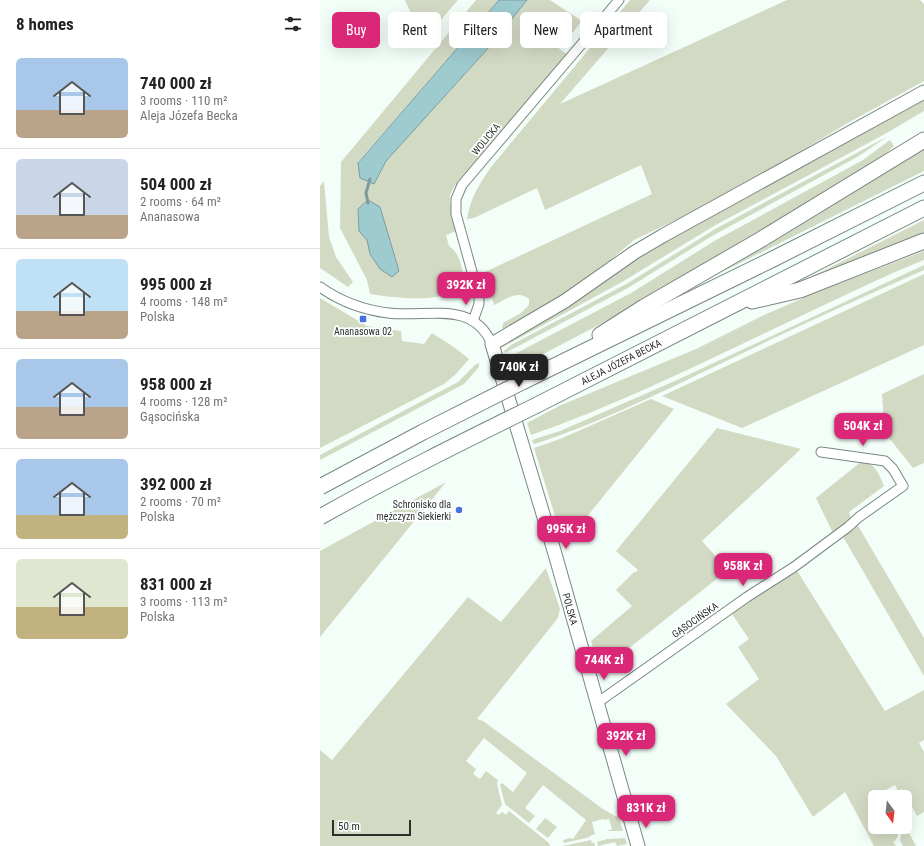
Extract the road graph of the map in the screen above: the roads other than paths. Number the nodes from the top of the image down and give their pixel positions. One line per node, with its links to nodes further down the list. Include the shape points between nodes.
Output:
1 (619, 0): 9 (street, WOLICKA, via 462,185 456,199 456,214 479,297)
2 (924, 92): 10 (street, via 664,235 565,301)
3 (924, 140): 11 (main road, via 624,319 592,340)
4 (924, 183): 11 (main road)
5 (924, 208): 8 (main road, ALEJA JÓZEFA BECKA)
6 (924, 242): 8 (main road, via 800,290)
7 (320, 287): 9 (street, via 342,300 374,311 403,314 449,313)
8 (730, 306): 14 (main road, ALEJA JÓZEFA BECKA, bridge, via 436,455)
9 (473, 321): 10 (street, via 486,331)
10 (492, 344): 15 (street, POLSKA)
11 (574, 356): 13 (main road, bridge, via 383,452)
12 (821, 452): 15 (street, GĄSOCIŃSKA, via 885,461 903,486 794,567 740,602)
13 (320, 487)
14 (320, 517)
15 (598, 703): 16 (street, POLSKA)
16 (638, 846)

